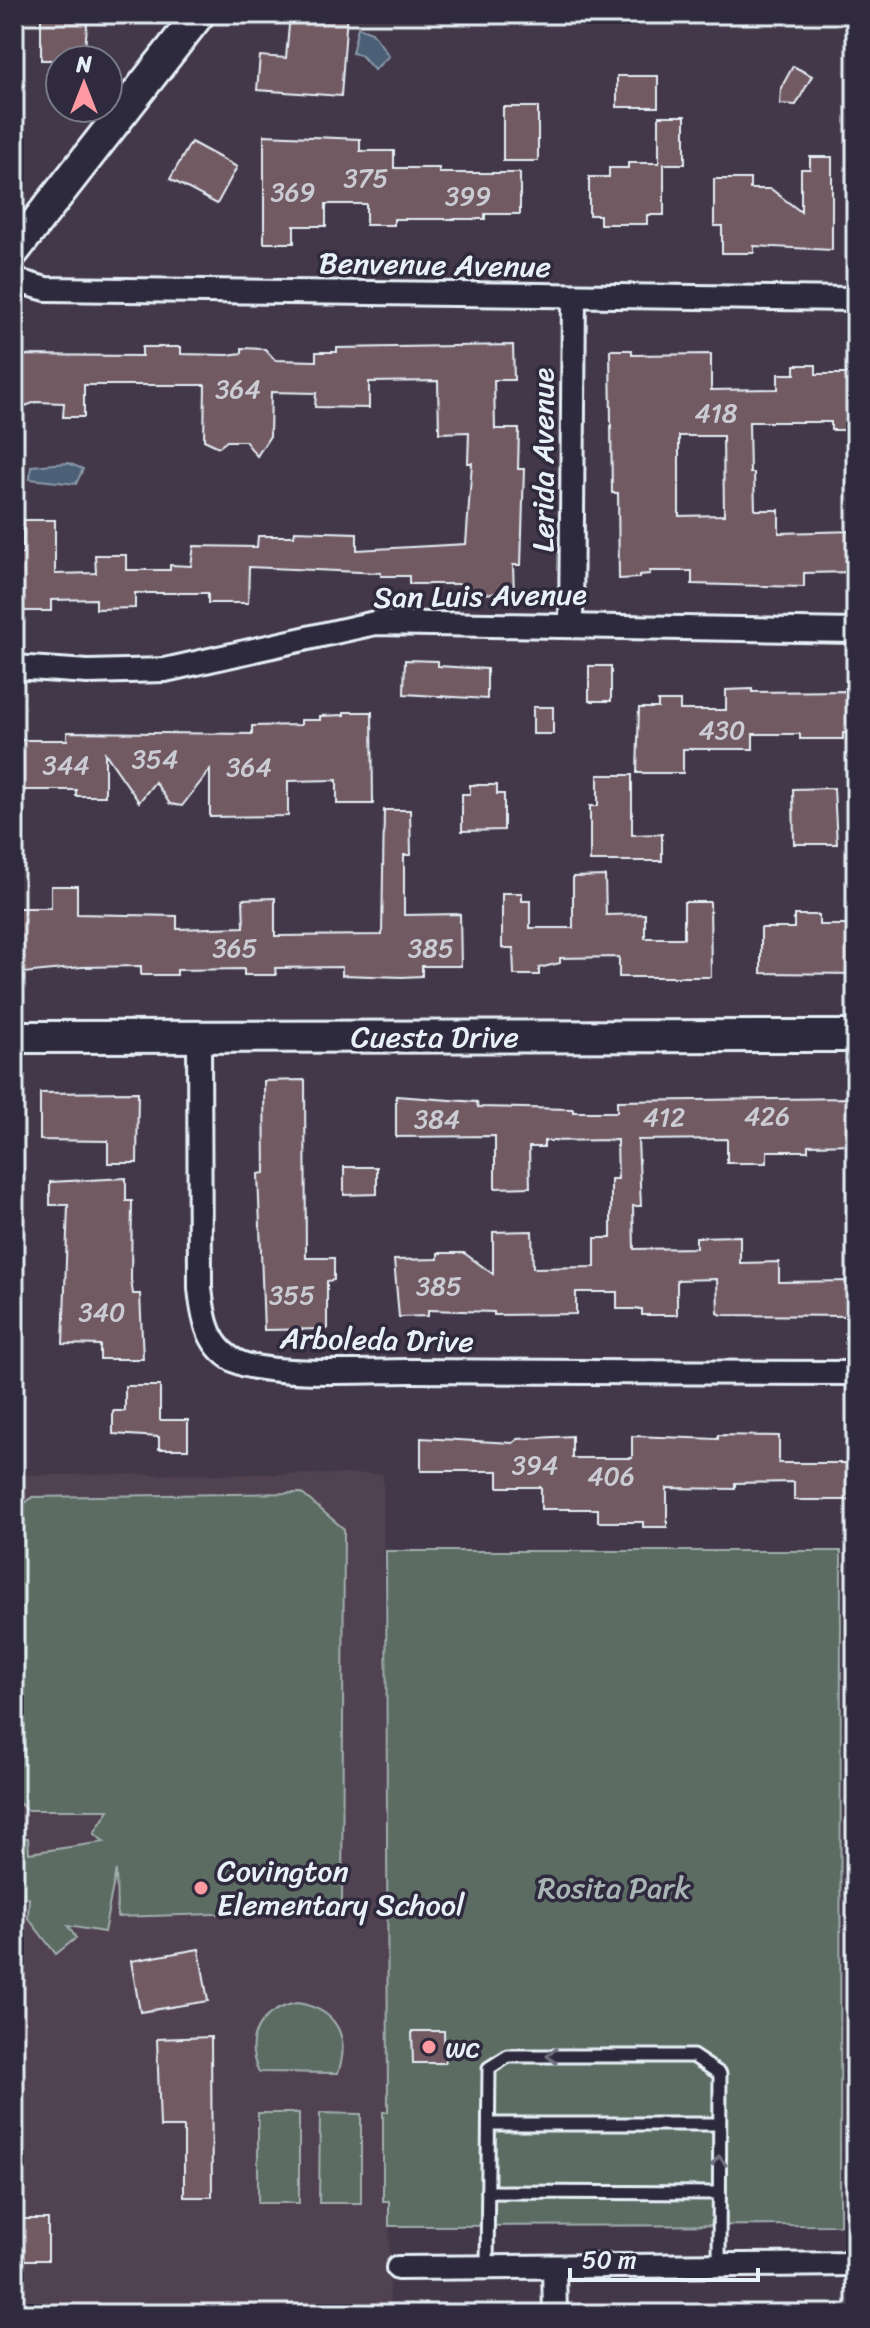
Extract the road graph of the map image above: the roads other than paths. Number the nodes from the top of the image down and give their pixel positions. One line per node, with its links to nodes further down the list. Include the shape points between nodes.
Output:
1 (199, 14): 2 (street)
2 (14, 251)
3 (14, 280): 4 (street, Benvenue Avenue, via 46,289)
4 (574, 297): 5 (street, Benvenue Avenue); 6 (street, Lerida Avenue)
5 (856, 299)
6 (571, 624): 7 (street, San Luis Avenue); 8 (street, San Luis Avenue, via 375,623 165,670)
7 (856, 631)
8 (14, 667)
9 (856, 1036): 11 (street, Cuesta Drive)
10 (14, 1037): 11 (street, Cuesta Drive)
11 (199, 1037): 12 (street, Arboleda Drive, via 204,1324 219,1349 239,1363 376,1371)
12 (856, 1373)
13 (489, 2124): 14 (lane); 14 (lane, one-way to 13, via 720,2074 693,2056 508,2056 489,2068); 15 (lane)
14 (719, 2124): 16 (lane, one-way to 14)
15 (488, 2192): 16 (lane); 20 (lane)
16 (719, 2193): 18 (lane)
17 (856, 2264): 18 (street)
18 (719, 2267): 21 (street)
19 (398, 2268): 20 (street)
20 (487, 2268): 21 (street)
21 (554, 2268): 22 (street)
22 (555, 2314)

